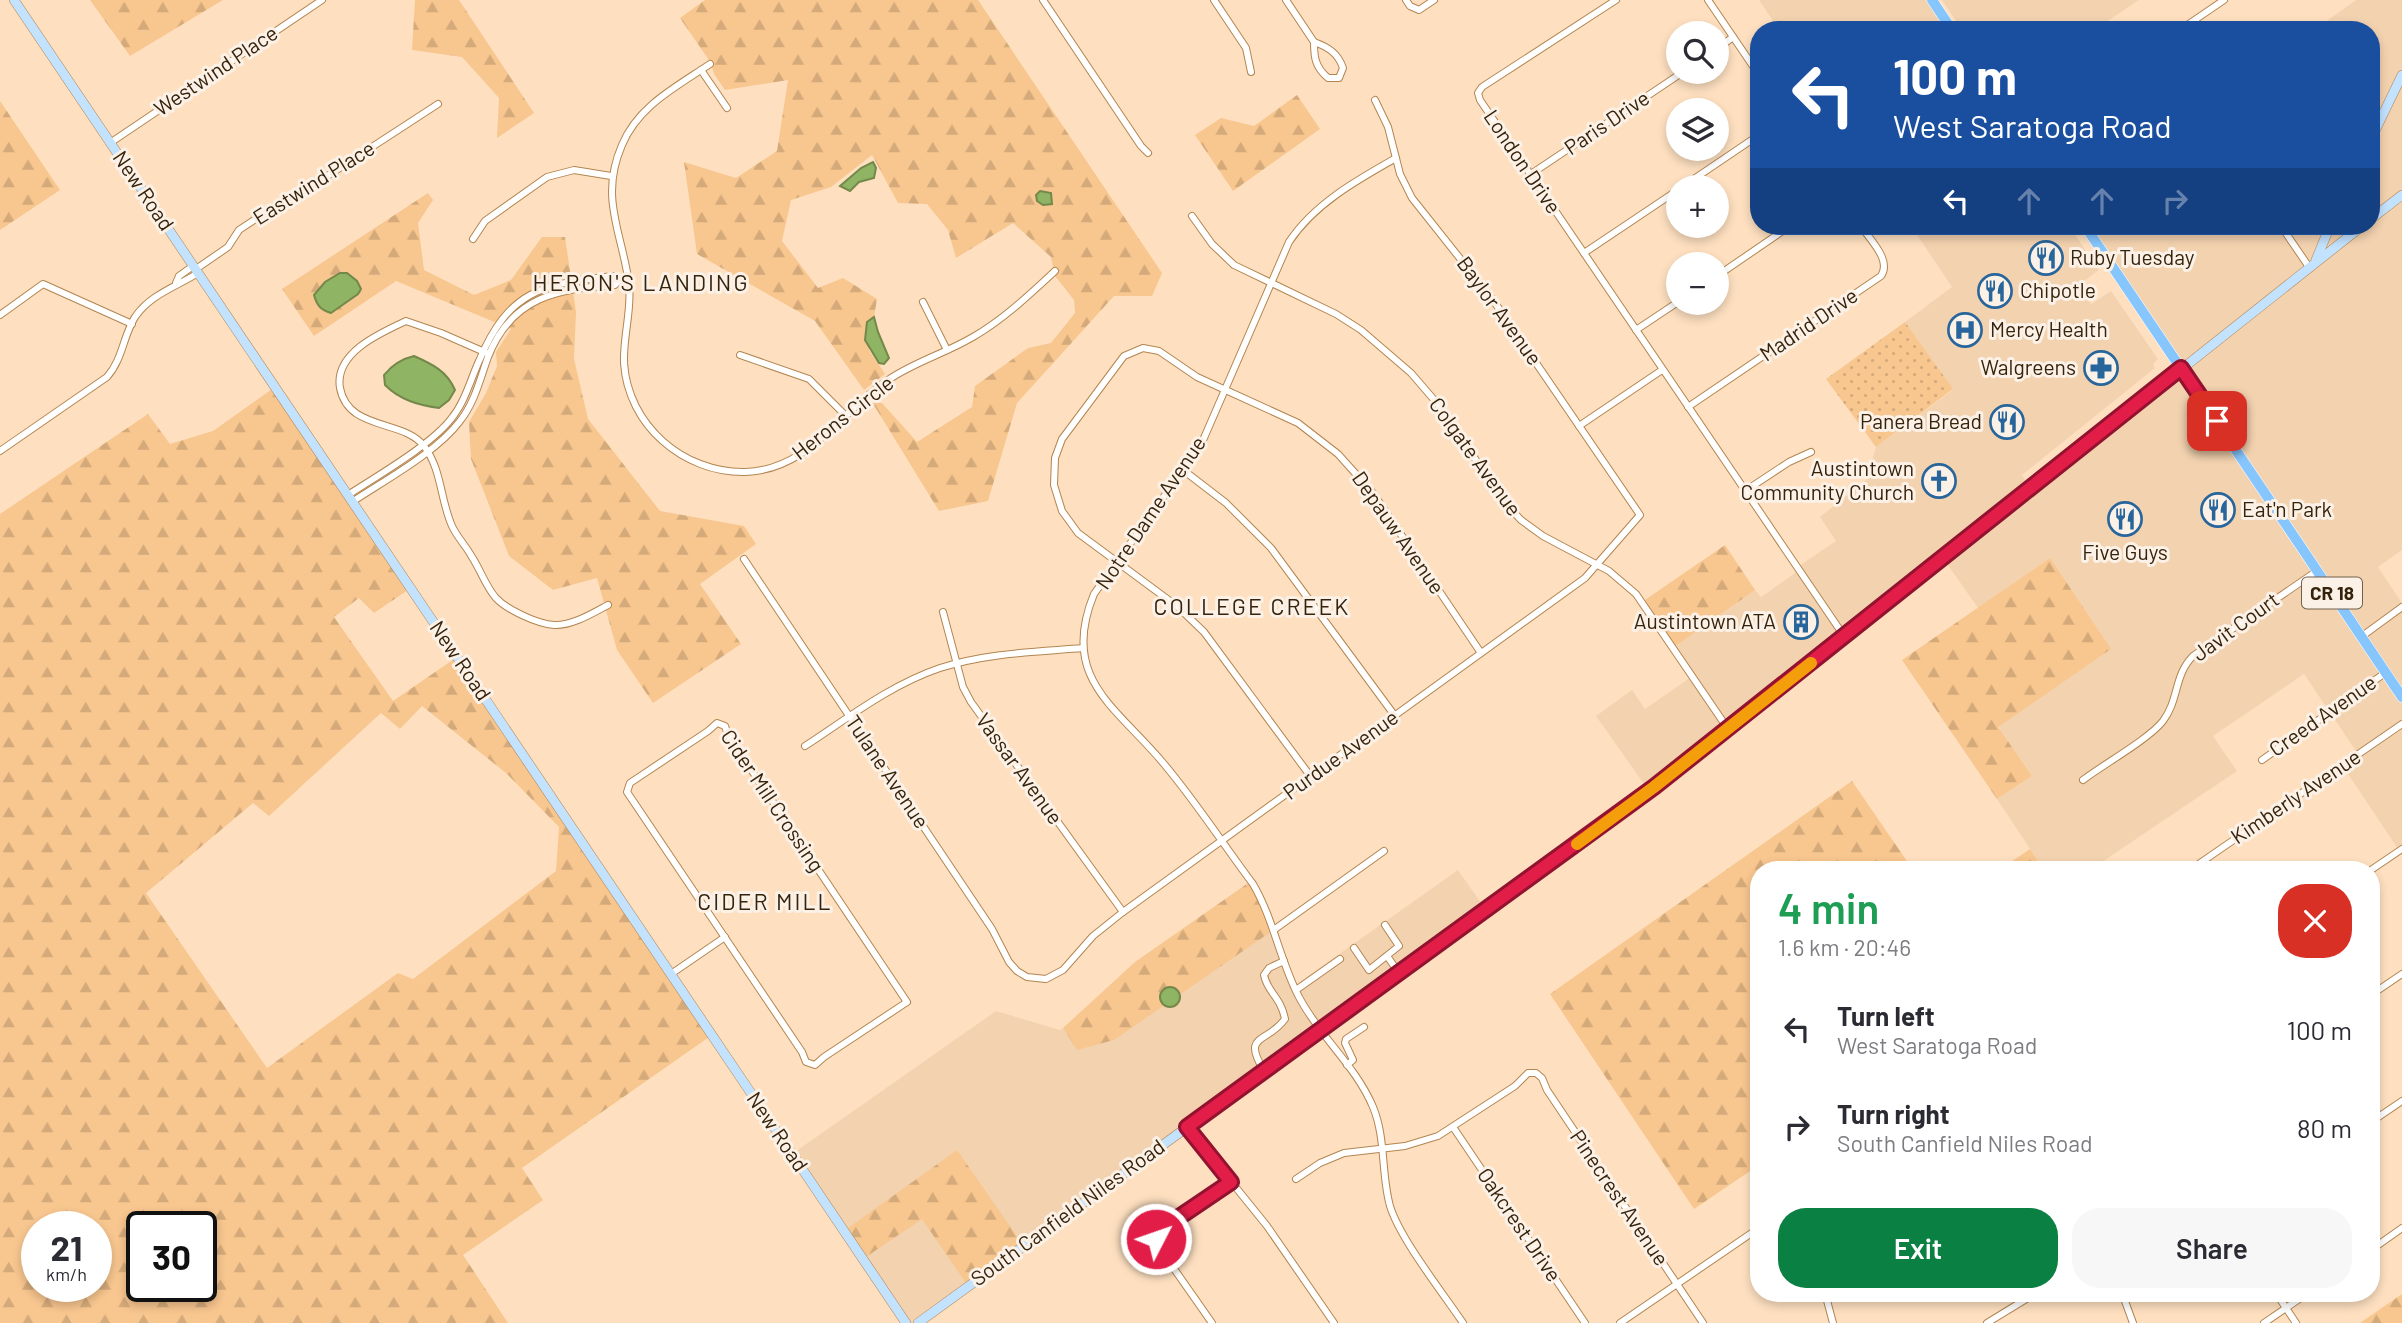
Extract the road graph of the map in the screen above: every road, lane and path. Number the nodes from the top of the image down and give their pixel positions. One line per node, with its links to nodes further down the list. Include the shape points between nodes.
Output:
1 (14, 0): 28 (main road, New Road)
2 (322, 0): 28 (street, Westwind Place)
3 (1043, 0): 29 (street)
4 (1214, 0): 20 (street, via 1246,48)
5 (1286, 0): 16 (street)
6 (1406, 0): 7 (street, via 1416,10)
7 (1434, 0)
8 (1616, 0): 31 (street, London Drive, via 1480,90 1480,100)
9 (1708, 0): 14 (street)
10 (1932, 0): 12 (main road)
11 (2224, 0): 13 (street)
12 (1946, 21)
13 (2193, 21)
14 (1733, 37): 15 (street); 17 (street)
15 (1729, 40)
16 (1314, 42): 16 (street, via 1320,70 1328,78 1339,78 1343,68 1334,52)
17 (1750, 62)
18 (709, 64): 19 (street, Herons Circle)
19 (701, 70): 25 (street); 33 (street, Herons Circle, via 644,111 626,136)
20 (1251, 72)
21 (2402, 75): 26 (main road)
22 (1666, 83): 31 (street, Paris Drive)
23 (1376, 100): 30 (street, Baylor Avenue)
24 (438, 104): 48 (street, Eastwind Place, via 239,230 228,247)
25 (727, 108)
26 (2380, 120)
27 (1750, 141): 32 (street)
28 (110, 143): 48 (main road, New Road)
29 (1148, 153)
30 (1396, 158): 51 (street, Notre Dame Avenue, via 1308,217 1289,242); 65 (street, Baylor Avenue, via 1412,198 1493,300)
31 (1531, 174): 45 (street, London Drive)
32 (1700, 175)
33 (611, 176): 44 (street, via 574,170 555,174 485,221); 50 (street, Herons Circle, via 613,215)
34 (2402, 195): 36 (main road)
35 (1666, 198): 45 (street)
36 (2380, 212)
37 (1192, 216): 51 (street, Colgate Avenue, via 1226,259)
38 (1777, 235): 47 (street)
39 (1867, 235): 63 (street, Madrid Drive, via 1884,260 1881,276)
40 (2091, 235): 60 (main road, CR 18)
41 (2288, 235): 46 (street)
42 (2326, 235): 46 (main road)
43 (2350, 235): 46 (main road)
44 (473, 239)
45 (1584, 253): 56 (street, London Drive)
46 (2312, 264): 60 (main road)
47 (1729, 268)
48 (196, 269): 55 (street, Eastwind Place, via 184,282 144,306); 71 (main road, New Road)
49 (1055, 271): 57 (street, Herons Circle, via 1013,310)
50 (628, 280): 58 (street, via 613,276 567,281 529,296 497,325); 64 (street, Herons Circle, via 624,354 629,391 647,425 675,451 723,470 763,470 795,459)
51 (1271, 283): 62 (street, Notre Dame Avenue); 75 (street, Colgate Avenue, via 1336,314 1390,353 1436,401 1512,512 1543,536)
52 (923, 302): 57 (street)
53 (1666, 310): 56 (street)
54 (0, 315): 55 (street, via 43,284)
55 (132, 324): 67 (street, via 107,377)
56 (1636, 330): 61 (street, London Drive)
57 (947, 350): 64 (street, Herons Circle, via 891,378)
58 (486, 353): 66 (street, via 459,408); 66 (street, via 406,321 353,353 341,369 340,389 352,411 408,433)
59 (740, 355): 64 (street, via 809,379)
60 (2181, 368): 76 (main road, CR 18); 80 (main road)
61 (1662, 370): 63 (street, London Drive); 65 (street)
62 (1225, 389): 69 (street, Notre Dame Avenue, via 1204,438); 74 (street, Depauw Avenue, via 1159,351 1136,350 1119,362 1062,439 1054,467 1059,504 1078,533); 83 (street, Depauw Avenue, via 1298,423 1349,464)
63 (1688, 407): 70 (street, London Drive)
64 (846, 416)
65 (1579, 426): 72 (street, Baylor Avenue)
66 (425, 448): 71 (street); 77 (street, via 437,470 452,527 496,598 519,614 554,625)
67 (0, 451)
68 (1811, 452): 70 (street)
69 (1183, 470): 74 (street, Notre Dame Avenue); 87 (street, via 1226,503 1272,548)
70 (1745, 491): 80 (street, London Drive)
71 (350, 498): 109 (main road, New Road)
72 (1640, 515): 75 (street, Purdue Avenue)
73 (744, 559): 88 (street, Tulane Avenue)
74 (1116, 561): 82 (street, Notre Dame Avenue, via 1090,606); 93 (street, Depauw Avenue, via 1204,632)
75 (1598, 565): 83 (street, Purdue Avenue); 90 (street, Colgate Avenue, via 1636,594)
76 (2317, 571): 81 (main road, CR 18); 94 (street, Javit Court, via 2193,656 2180,674 2172,705 2161,723)
77 (608, 605)
78 (2402, 607): 81 (street)
79 (943, 612): 84 (street, Vassar Avenue)
80 (1844, 636): 90 (main road)
81 (2361, 637): 85 (main road, CR 18)
82 (1083, 648): 84 (street); 95 (street, Notre Dame Avenue, via 1103,700 1163,763)
83 (1481, 653): 87 (street, Purdue Avenue)
84 (957, 663): 88 (street, via 895,688); 100 (street, Vassar Avenue, via 971,702)
85 (2385, 673): 86 (main road, CR 18); 92 (street, Creed Avenue)
86 (2402, 698)
87 (1395, 716): 93 (street, Purdue Avenue)
88 (849, 717): 91 (street); 111 (street, Tulane Avenue, via 992,929 1009,962)
89 (2402, 724): 98 (street, Kimberly Avenue)
90 (1728, 729): 108 (main road)
91 (805, 746)
92 (2262, 760)
93 (1311, 777): 95 (street, Purdue Avenue)
94 (2083, 780)
95 (1221, 842): 100 (street, Purdue Avenue); 102 (street, Notre Dame Avenue, via 1253,884)
96 (2402, 849): 99 (street)
97 (1384, 851): 102 (street)
98 (2203, 861)
99 (2380, 864)
100 (1123, 912): 111 (street, Purdue Avenue, via 1058,974)
101 (1385, 925): 105 (street, via 1399,946)
102 (1275, 929): 107 (street, Notre Dame Avenue)
103 (725, 937): 103 (street, Cider Mill Crossing, via 627,792 631,783 717,723 725,726 907,1002 811,1066); 109 (street)
104 (1354, 948): 105 (street, via 1369,970)
105 (1387, 956): 108 (street)
106 (1340, 958): 113 (street)
107 (1284, 961): 113 (street, Notre Dame Avenue); 117 (street, via 1264,975 1283,1005 1284,1019 1254,1047)
108 (1399, 973): 115 (main road, South Canfield Niles Road)
109 (671, 974): 135 (main road, New Road)
110 (2402, 974): 112 (street)
111 (1034, 979)
112 (2380, 989)
113 (1296, 990): 115 (street, Notre Dame Avenue)
114 (1364, 1027): 116 (street, via 1346,1039 1353,1060)
115 (1321, 1030): 116 (street, Notre Dame Avenue); 117 (main road, South Canfield Niles Road)
116 (1347, 1065): 122 (street, Notre Dame Avenue, via 1372,1104)
117 (1265, 1071): 120 (main road, South Canfield Niles Road)
118 (2402, 1101): 119 (street)
119 (2380, 1116)
120 (1187, 1127): 124 (street); 136 (main road, South Canfield Niles Road)
121 (1453, 1127): 122 (street, via 1421,1142); 128 (street, Pinecrest Avenue, via 1524,1076 1536,1073); 140 (street, Oakcrest Drive)
122 (1382, 1148): 123 (street, via 1336,1156); 139 (street, Notre Dame Avenue, via 1393,1215)
123 (1296, 1179)
124 (1231, 1182): 137 (street, via 1156,1236); 138 (street)
125 (2402, 1228): 127 (street)
126 (1750, 1234): 128 (street)
127 (2380, 1244)
128 (1677, 1284): 141 (street); 142 (street, Pinecrest Avenue)
129 (1827, 1302): 143 (street)
130 (2021, 1302): 144 (street)
131 (2125, 1302): 145 (street)
132 (2282, 1302): 134 (street)
133 (2295, 1302): 134 (street)
134 (2286, 1308): 146 (street); 147 (street)
135 (906, 1323)
136 (918, 1323)
137 (1212, 1323)
138 (1334, 1323)
139 (1463, 1323)
140 (1585, 1323)
141 (1620, 1323)
142 (1703, 1323)
143 (1833, 1323)
144 (1987, 1323)
145 (2133, 1323)
146 (2264, 1323)
147 (2296, 1323)

